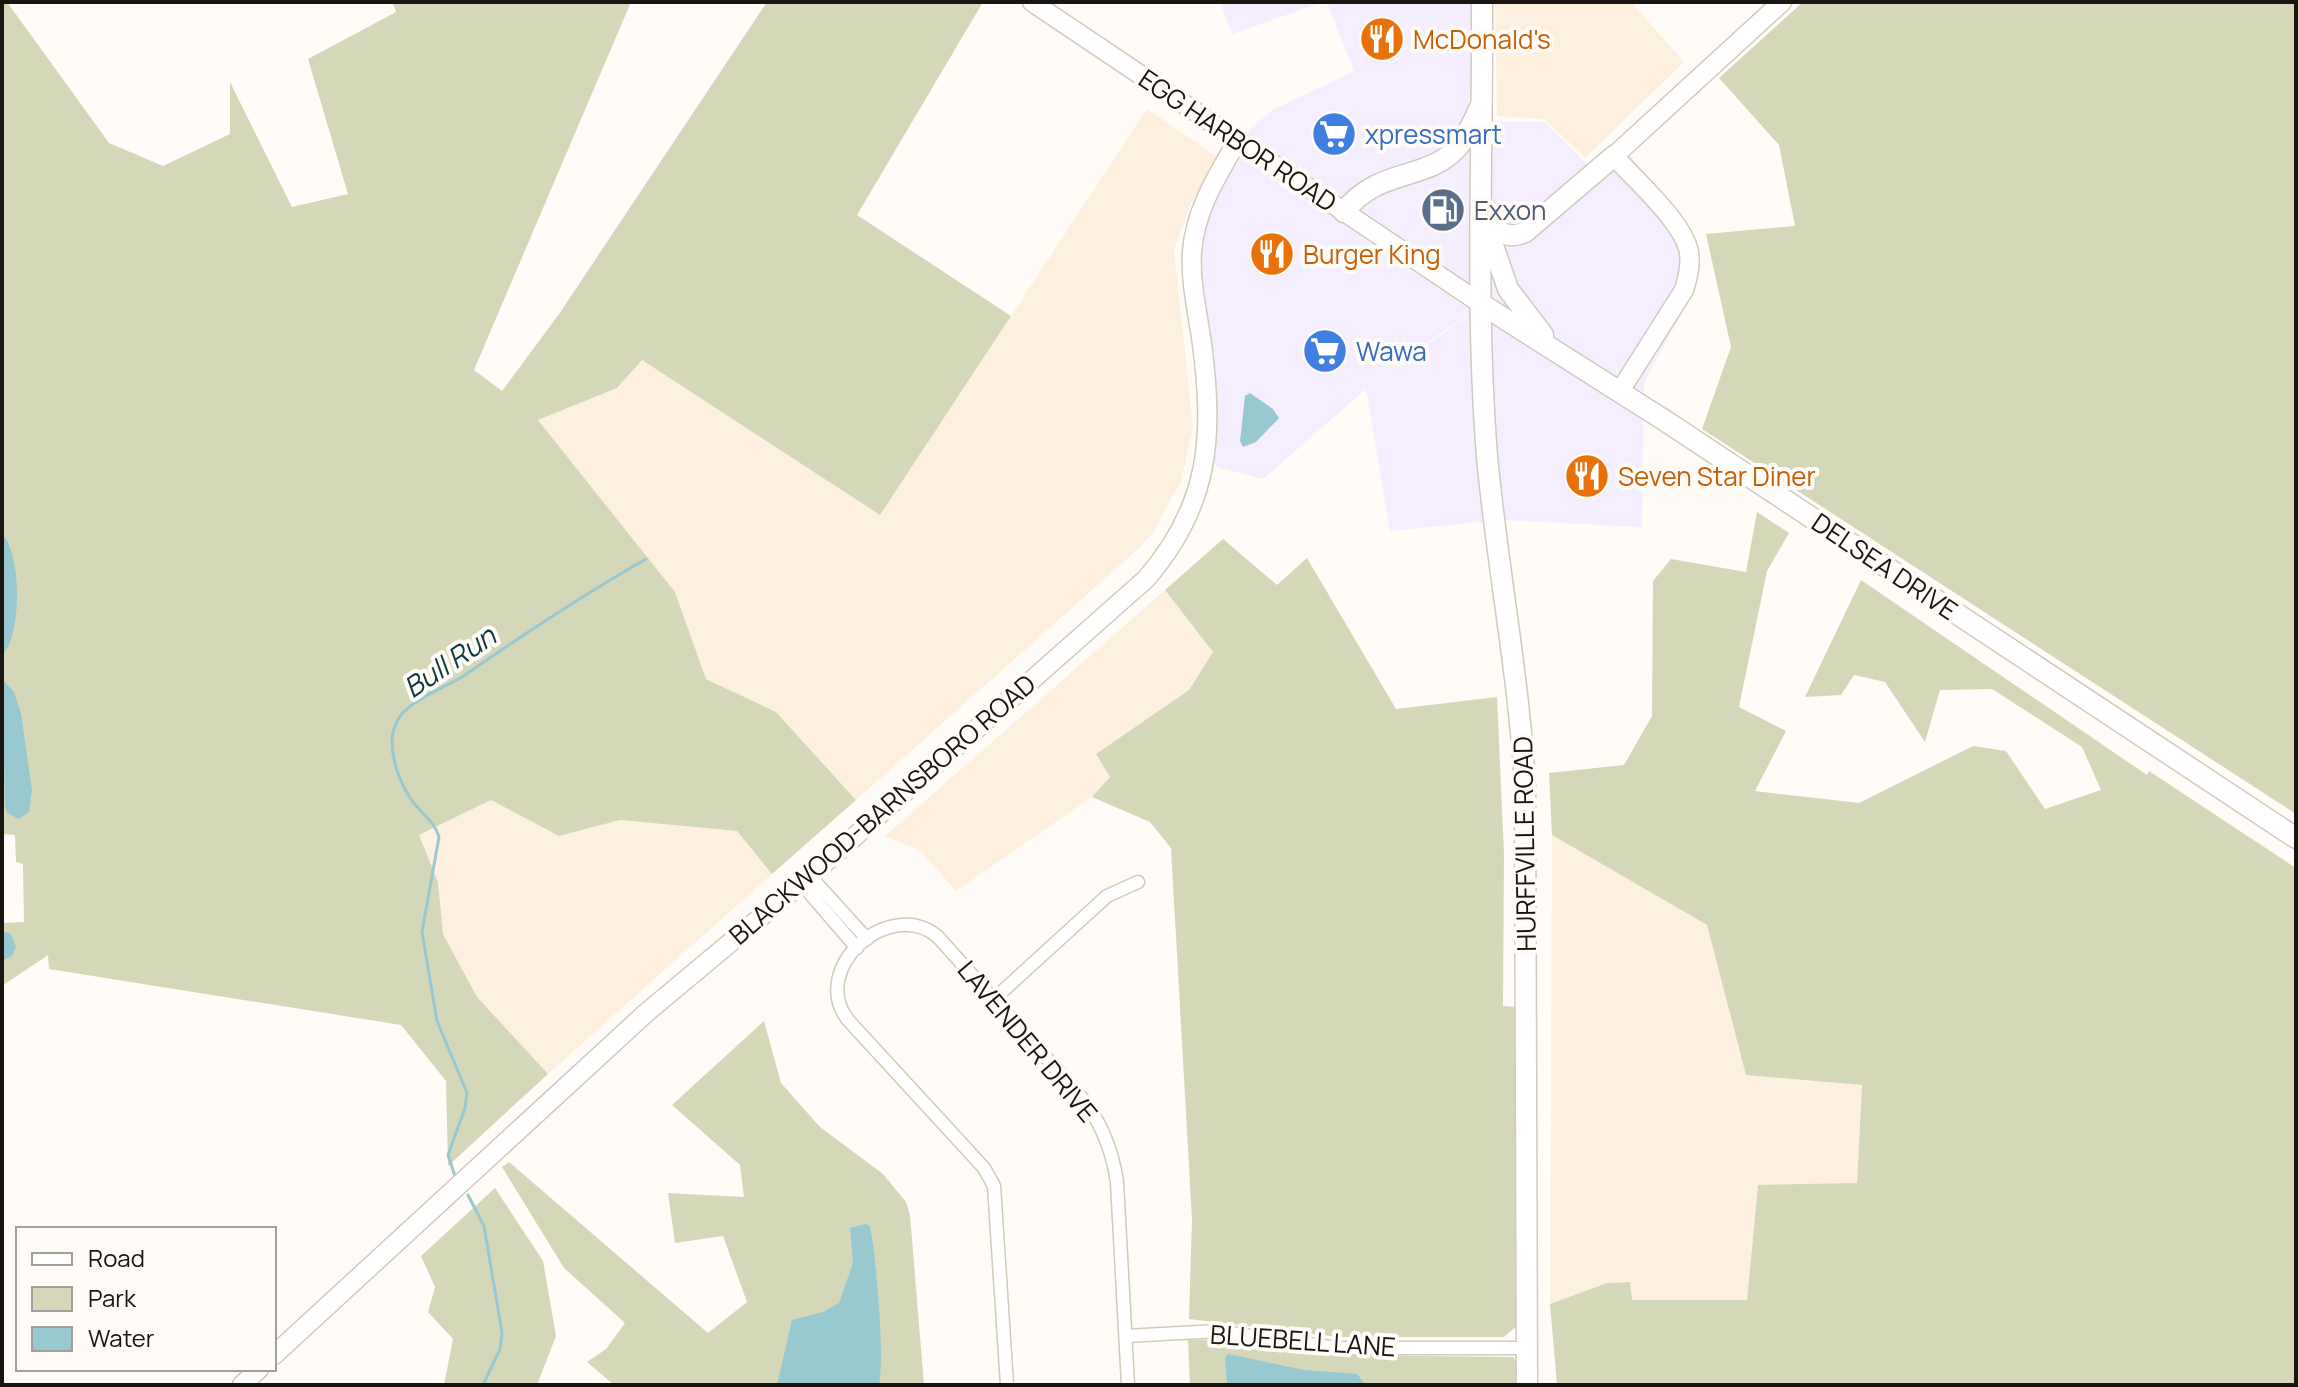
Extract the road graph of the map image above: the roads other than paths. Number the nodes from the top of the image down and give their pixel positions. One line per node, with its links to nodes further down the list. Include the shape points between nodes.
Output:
1 (1032, 2): 5 (main road, EGG HARBOR ROAD)
2 (1482, 2): 4 (main road)
3 (1782, 2): 6 (main road)
4 (1483, 102): 7 (main road, via 1465,137 1447,157 1368,187); 8 (main road)
5 (1238, 140): 7 (main road, EGG HARBOR ROAD); 13 (main road, BLACKWOOD-BARNSBORO ROAD, via 1208,190 1192,253 1210,429 1194,500 1177,537 1146,579)
6 (1614, 156): 8 (main road, via 1513,238); 11 (main road, via 1689,249 1684,290)
7 (1344, 212): 9 (main road, EGG HARBOR ROAD)
8 (1483, 216): 9 (main road); 10 (main road, via 1508,289)
9 (1483, 305): 10 (main road, DELSEA DRIVE); 19 (main road, HURFFVILLE ROAD, via 1487,456 1521,704 1525,786)
10 (1553, 347): 11 (main road, DELSEA DRIVE)
11 (1620, 391): 12 (main road, DELSEA DRIVE)
12 (2296, 838)
13 (806, 880): 15 (street); 16 (street); 20 (main road, BLACKWOOD-BARNSBORO ROAD, via 646,1013)
14 (1138, 882): 17 (street, via 1107,896)
15 (867, 939): 16 (street, LAVENDER DRIVE); 17 (street, LAVENDER DRIVE, via 890,925 921,926 938,937)
16 (857, 948): 23 (street, LAVENDER DRIVE, via 837,980 842,1011 984,1168 994,1186)
17 (994, 999): 18 (street, LAVENDER DRIVE, via 1082,1097 1106,1139 1118,1194)
18 (1126, 1336): 19 (street, BLUEBELL LANE, via 1216,1331 1333,1348); 24 (street, LAVENDER DRIVE)
19 (1529, 1348): 25 (main road, HURFFVILLE ROAD)
20 (276, 1353)
21 (257, 1371): 22 (main road)
22 (242, 1385)
23 (1007, 1385)
24 (1128, 1385)
25 (1527, 1385)

